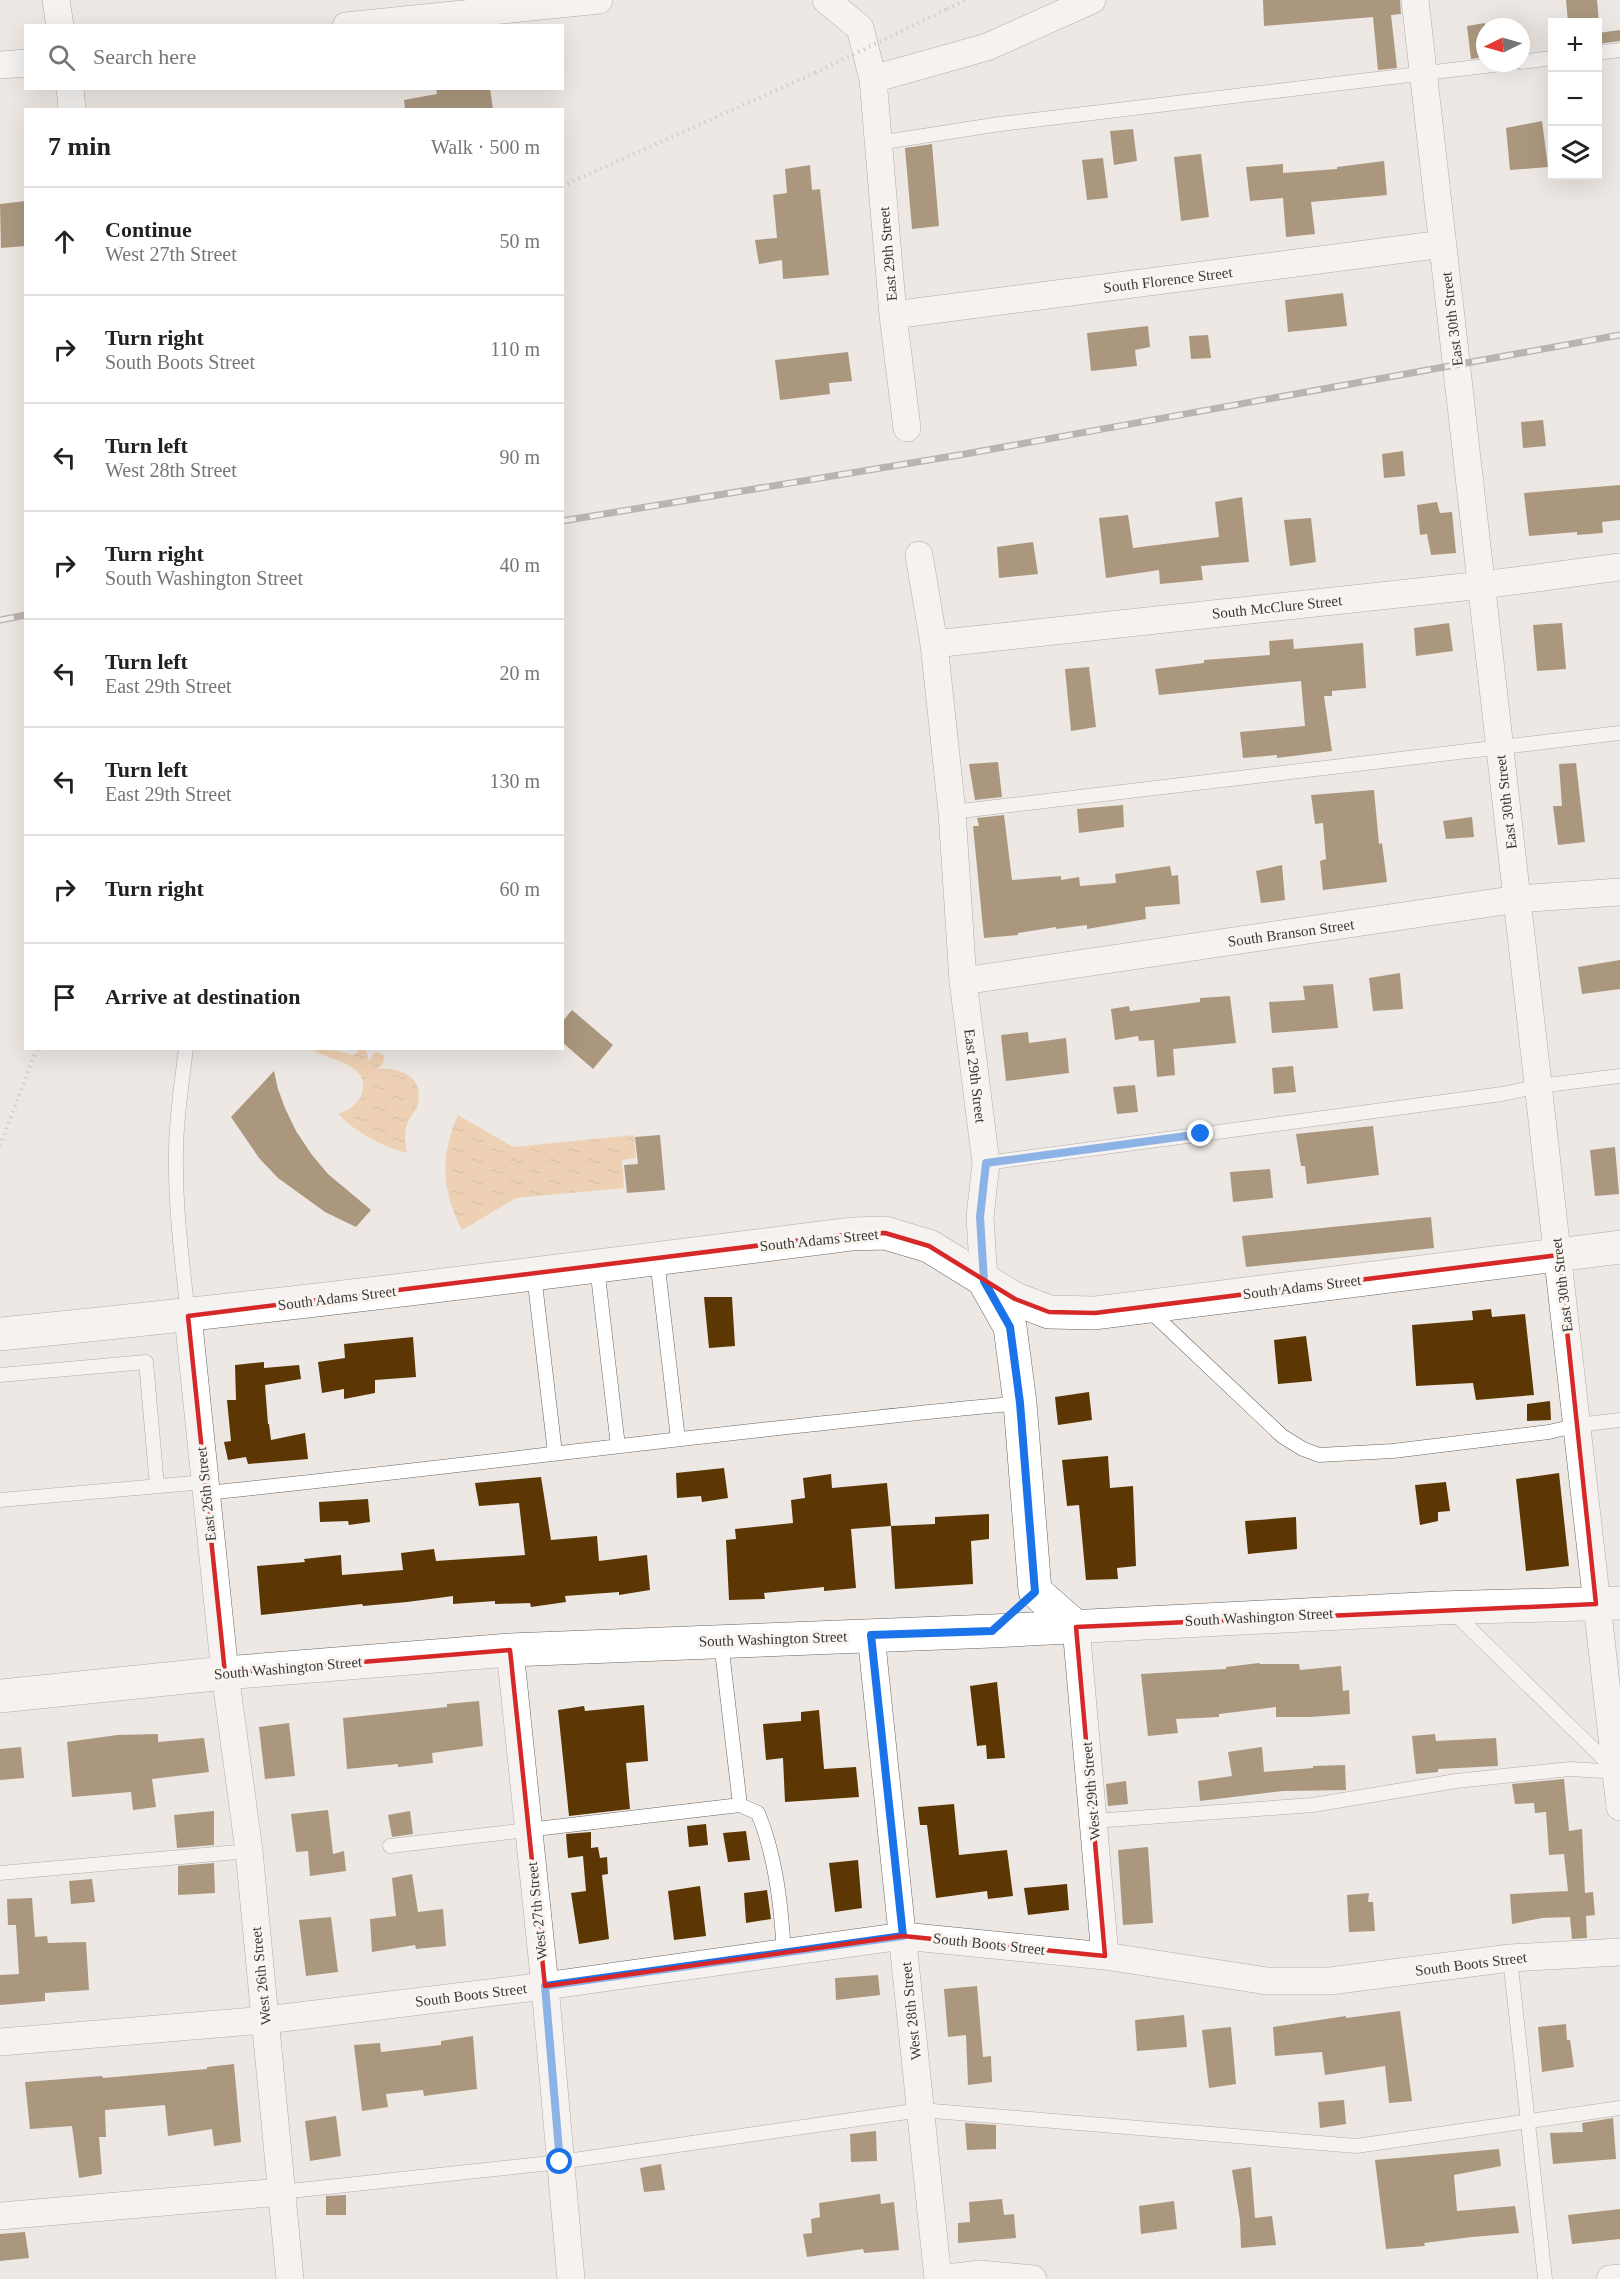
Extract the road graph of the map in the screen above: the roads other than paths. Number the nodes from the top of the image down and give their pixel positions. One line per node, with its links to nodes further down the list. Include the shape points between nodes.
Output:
1 (56, 0): 7 (street)
2 (599, 0): 6 (street)
3 (826, 0): 17 (street, East 29th Street, via 860,28)
4 (1092, 0): 17 (street, via 987,47)
5 (1414, 0): 16 (street, East 30th Street)
6 (400, 9): 8 (street)
7 (60, 24)
8 (352, 24)
9 (1620, 50): 10 (lane)
10 (1602, 52)
11 (1548, 59): 12 (lane)
12 (1530, 61)
13 (24, 63): 14 (street)
14 (0, 65)
15 (1476, 67): 16 (lane)
16 (1423, 73): 20 (lane, via 1000,124); 21 (street, East 30th Street)
17 (873, 79): 20 (street, East 29th Street)
18 (70, 90): 19 (street)
19 (72, 108)
20 (878, 143): 22 (street, East 29th Street)
21 (1443, 244): 22 (street, South Florence Street); 26 (street, East 30th Street)
22 (893, 315): 23 (street, East 29th Street)
23 (907, 428)
24 (919, 555): 27 (street, East 29th Street)
25 (1620, 567): 26 (street, South McClure Street)
26 (1482, 585): 27 (street, South McClure Street); 29 (street, East 30th Street)
27 (934, 644): 30 (street, East 29th Street)
28 (1620, 733): 29 (lane)
29 (1500, 746): 30 (lane); 32 (street, East 30th Street)
30 (952, 812): 33 (street, East 29th Street)
31 (1620, 892): 32 (street, South Branson Street)
32 (1518, 899): 33 (street, South Branson Street); 36 (street, East 30th Street)
33 (963, 981): 37 (street, East 29th Street)
34 (186, 1050): 45 (lane, via 178,1105 176,1167)
35 (1620, 1076): 36 (lane)
36 (1539, 1086): 37 (lane); 39 (street, East 30th Street)
37 (986, 1163): 43 (street, East 29th Street, via 980,1217)
38 (1620, 1247): 39 (main road, South Adams Street)
39 (1558, 1255): 44 (main road, South Adams Street); 50 (street, East 30th Street)
40 (657, 1259): 41 (main road, South Adams Street); 43 (main road, South Adams Street, via 885,1233 929,1246); 51 (lane)
41 (597, 1267): 42 (main road, South Adams Street); 52 (lane)
42 (534, 1275): 45 (main road, South Adams Street); 53 (lane)
43 (984, 1281): 44 (main road, South Adams Street, via 1049,1312 1095,1313); 48 (main road, East 29th Street, via 1010,1327)
44 (1146, 1307): 50 (lane, via 1282,1436 1319,1455 1393,1451 1550,1432)
45 (188, 1316): 46 (main road, South Adams Street); 55 (street, East 26th Street)
46 (0, 1334)
47 (0, 1375): 54 (lane, via 146,1362)
48 (1020, 1403): 51 (lane); 57 (main road, East 29th Street)
49 (1620, 1420): 50 (lane)
50 (1578, 1425): 58 (street, East 30th Street)
51 (678, 1439): 52 (lane)
52 (618, 1446): 53 (lane)
53 (555, 1453): 55 (lane, via 375,1475)
54 (157, 1486): 55 (lane); 56 (lane)
55 (206, 1487): 65 (street, East 26th Street)
56 (0, 1500)
57 (1035, 1592): 60 (main road); 61 (main road)
58 (1608, 1604): 59 (main road, South Washington Street); 67 (street, East 30th Street)
59 (1448, 1608): 60 (main road, South Washington Street); 67 (lane)
60 (1076, 1627): 61 (main road, South Washington Street); 70 (street, West 29th Street)
61 (992, 1631): 62 (main road, South Washington Street)
62 (871, 1635): 63 (main road, South Washington Street); 75 (street, West 28th Street)
63 (721, 1641): 64 (main road, South Washington Street); 68 (lane)
64 (510, 1650): 65 (main road, South Washington Street); 71 (street, West 27th Street)
65 (225, 1673): 66 (main road, South Washington Street); 73 (street, West 26th Street)
66 (0, 1696)
67 (1618, 1772): 69 (street, East 30th Street); 70 (lane, via 1570,1769 1456,1781 1312,1805)
68 (740, 1805): 71 (lane); 77 (lane, via 758,1813 766,1833 781,1903)
69 (1620, 1807)
70 (1094, 1821): 78 (street, West 29th Street)
71 (529, 1829): 72 (lane); 80 (street, West 27th Street)
72 (390, 1846)
73 (249, 1851): 74 (lane); 81 (street, West 26th Street)
74 (0, 1873)
75 (903, 1936): 77 (street, South Boots Street); 78 (street, South Boots Street); 84 (street, West 28th Street)
76 (1620, 1952): 79 (street, South Boots Street)
77 (784, 1953): 80 (street, South Boots Street)
78 (1106, 1956): 79 (street, South Boots Street, via 1267,1981 1330,1981)
79 (1510, 1958): 85 (lane)
80 (545, 1986): 81 (street, South Boots Street); 86 (street, West 27th Street)
81 (266, 2020): 82 (street, South Boots Street); 87 (street, West 26th Street)
82 (0, 2042)
83 (1620, 2108): 85 (lane)
84 (921, 2110): 85 (lane, via 1356,2146); 86 (lane); 92 (street, West 28th Street)
85 (1528, 2121): 94 (lane)
86 (560, 2162): 87 (lane); 91 (street, West 27th Street)
87 (281, 2192): 88 (street); 90 (street, West 26th Street)
88 (0, 2216)
89 (1620, 2278): 95 (street)
90 (290, 2279)
91 (571, 2279)
92 (939, 2279): 93 (street, via 980,2274)
93 (1033, 2279)
94 (1545, 2279)
95 (1610, 2279)

